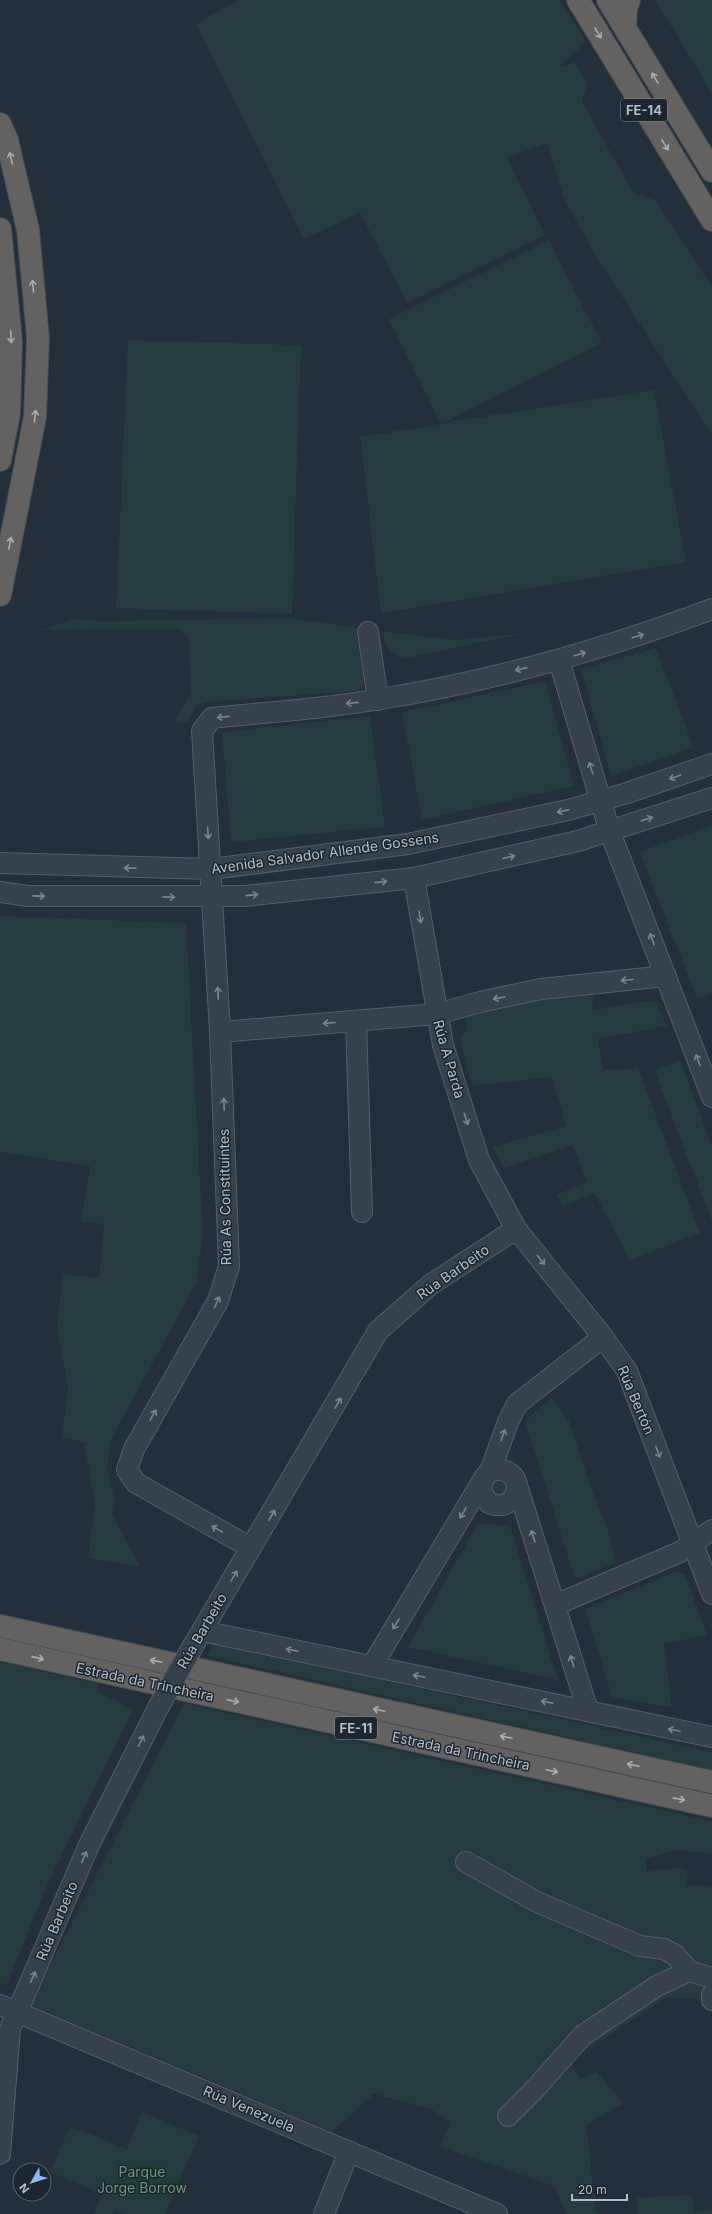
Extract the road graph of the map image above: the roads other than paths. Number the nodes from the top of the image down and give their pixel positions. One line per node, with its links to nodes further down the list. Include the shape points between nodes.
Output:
1 (578, 0): 7 (highway, FE-14, one-way to 7)
2 (608, 0): 4 (highway, FE-14)
3 (629, 0): 4 (highway)
4 (625, 26): 6 (highway, FE-14, one-way to 4)
5 (0, 124): 10 (highway, one-way to 5, via 35,417 38,338 28,230)
6 (712, 171)
7 (712, 220)
8 (0, 229): 9 (highway, one-way to 9, via 11,341 9,413)
9 (0, 460)
10 (0, 595)
11 (712, 609): 13 (street, Rúa As Constituíntes, one-way to 11, via 648,633)
12 (368, 632): 14 (street)
13 (558, 660): 14 (street, Rúa As Constituíntes, one-way to 14); 17 (street, one-way to 13)
14 (378, 700): 20 (street, Rúa As Constituíntes, one-way to 20, via 212,718 202,731)
15 (712, 764): 17 (street, Avenida Salvador Allende Gossens, one-way to 17)
16 (712, 798): 18 (street, Avenida Salvador Allende Gossens, one-way to 16)
17 (601, 801): 18 (street); 20 (street, Avenida Salvador Allende Gossens, one-way to 20, via 408,844)
18 (610, 832): 21 (street, Avenida Salvador Allende Gossens, one-way to 18, via 578,842); 24 (street, one-way to 18)
19 (0, 863): 20 (street, Avenida Salvador Allende Gossens, one-way to 19)
20 (211, 869): 23 (street, Rúa As Constituíntes)
21 (414, 878): 23 (street, Avenida Salvador Allende Gossens, one-way to 21, via 245,896); 25 (street, Rúa A Parda, one-way to 25)
22 (0, 892): 23 (street, Avenida Salvador Allende Gossens, one-way to 23, via 28,896)
23 (213, 896): 27 (street, Rúa As Constituíntes, one-way to 23)
24 (666, 976): 25 (street, one-way to 25, via 541,989); 28 (street, one-way to 24)
25 (437, 1014): 26 (street); 30 (street, Rúa A Parda, one-way to 30, via 443,1045 479,1160)
26 (356, 1021): 27 (street, one-way to 27); 29 (street)
27 (220, 1032): 36 (street, Rúa As Constituíntes, one-way to 27, via 136,1483 127,1470 134,1449 218,1301 229,1266)
28 (712, 1097)
29 (362, 1212)
30 (516, 1229): 31 (street, Rúa Bertón, one-way to 31); 36 (street, Rúa Barbeito, one-way to 30, via 378,1331 430,1285)
31 (603, 1337): 32 (street, one-way to 31, via 517,1404); 35 (street, Rúa Bertón, one-way to 35, via 627,1371)
32 (486, 1476): 33 (street, via 496,1470 506,1471 511,1474); 33 (street, via 481,1486 484,1498 495,1506 509,1503 515,1496); 42 (street, one-way to 42)
33 (517, 1485): 38 (street, one-way to 33)
34 (712, 1530): 35 (street)
35 (693, 1544): 37 (street, Rúa Bertón); 38 (street, via 680,1552)
36 (251, 1548): 40 (street, Rúa Barbeito, one-way to 36)
37 (712, 1594)
38 (555, 1605): 43 (street, one-way to 38)
39 (0, 1626): 45 (highway, Estrada da Trincheira / FE-11, one-way to 39)
40 (198, 1639): 42 (street, one-way to 40); 52 (street, Rúa Barbeito, one-way to 40, bridge, via 159,1706)
41 (0, 1649): 46 (highway, Estrada da Trincheira / FE-11, one-way to 46)
42 (372, 1666): 43 (street, one-way to 42)
43 (588, 1711): 44 (street, one-way to 43)
44 (712, 1737)
45 (712, 1782)
46 (712, 1806)
47 (466, 1862): 48 (street, via 537,1902 640,1946 664,1949 675,1954)
48 (689, 1971): 49 (street); 53 (street, via 657,1986 583,2035)
49 (712, 1978)
50 (712, 1995): 51 (street)
51 (712, 2000)
52 (8, 2008): 54 (street, Rúa Venezuela); 55 (street, Rúa Barbeito)
53 (508, 2116)
54 (349, 2151): 56 (street); 57 (street, Rúa Venezuela)
55 (0, 2154)
56 (324, 2214)
57 (497, 2214)

